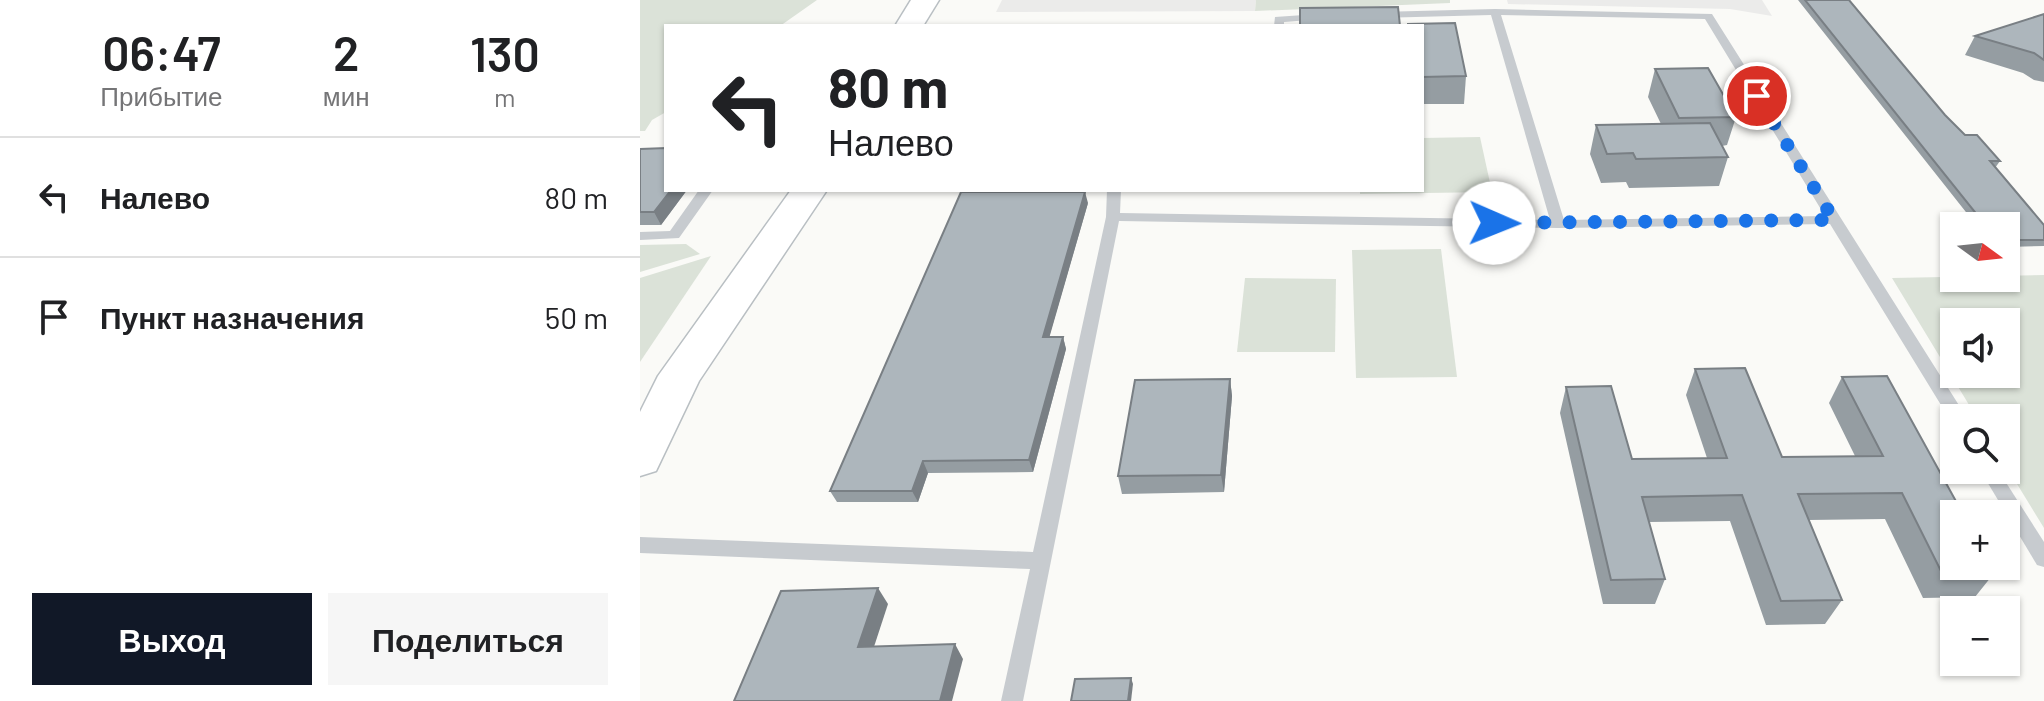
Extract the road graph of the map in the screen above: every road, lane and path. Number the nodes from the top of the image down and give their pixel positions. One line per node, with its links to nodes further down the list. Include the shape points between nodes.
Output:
1 (925, 0): 5 (street)
2 (1495, 12): 3 (lane); 11 (lane, via 1708,16); 12 (lane)
3 (1360, 15)
4 (1332, 16): 6 (lane, via 1279,19)
5 (910, 24)
6 (1279, 24)
7 (705, 192): 13 (lane, via 674,235)
8 (808, 192): 15 (street, via 680,376)
9 (1114, 192): 10 (lane)
10 (1113, 217): 12 (lane); 19 (lane)
11 (1834, 220): 12 (lane); 14 (lane)
12 (1558, 224)
13 (640, 236)
14 (1949, 404)
15 (644, 443)
16 (1998, 484): 18 (lane)
17 (640, 545): 19 (lane)
18 (2044, 559)
19 (1043, 561): 20 (lane)
20 (1012, 701)

